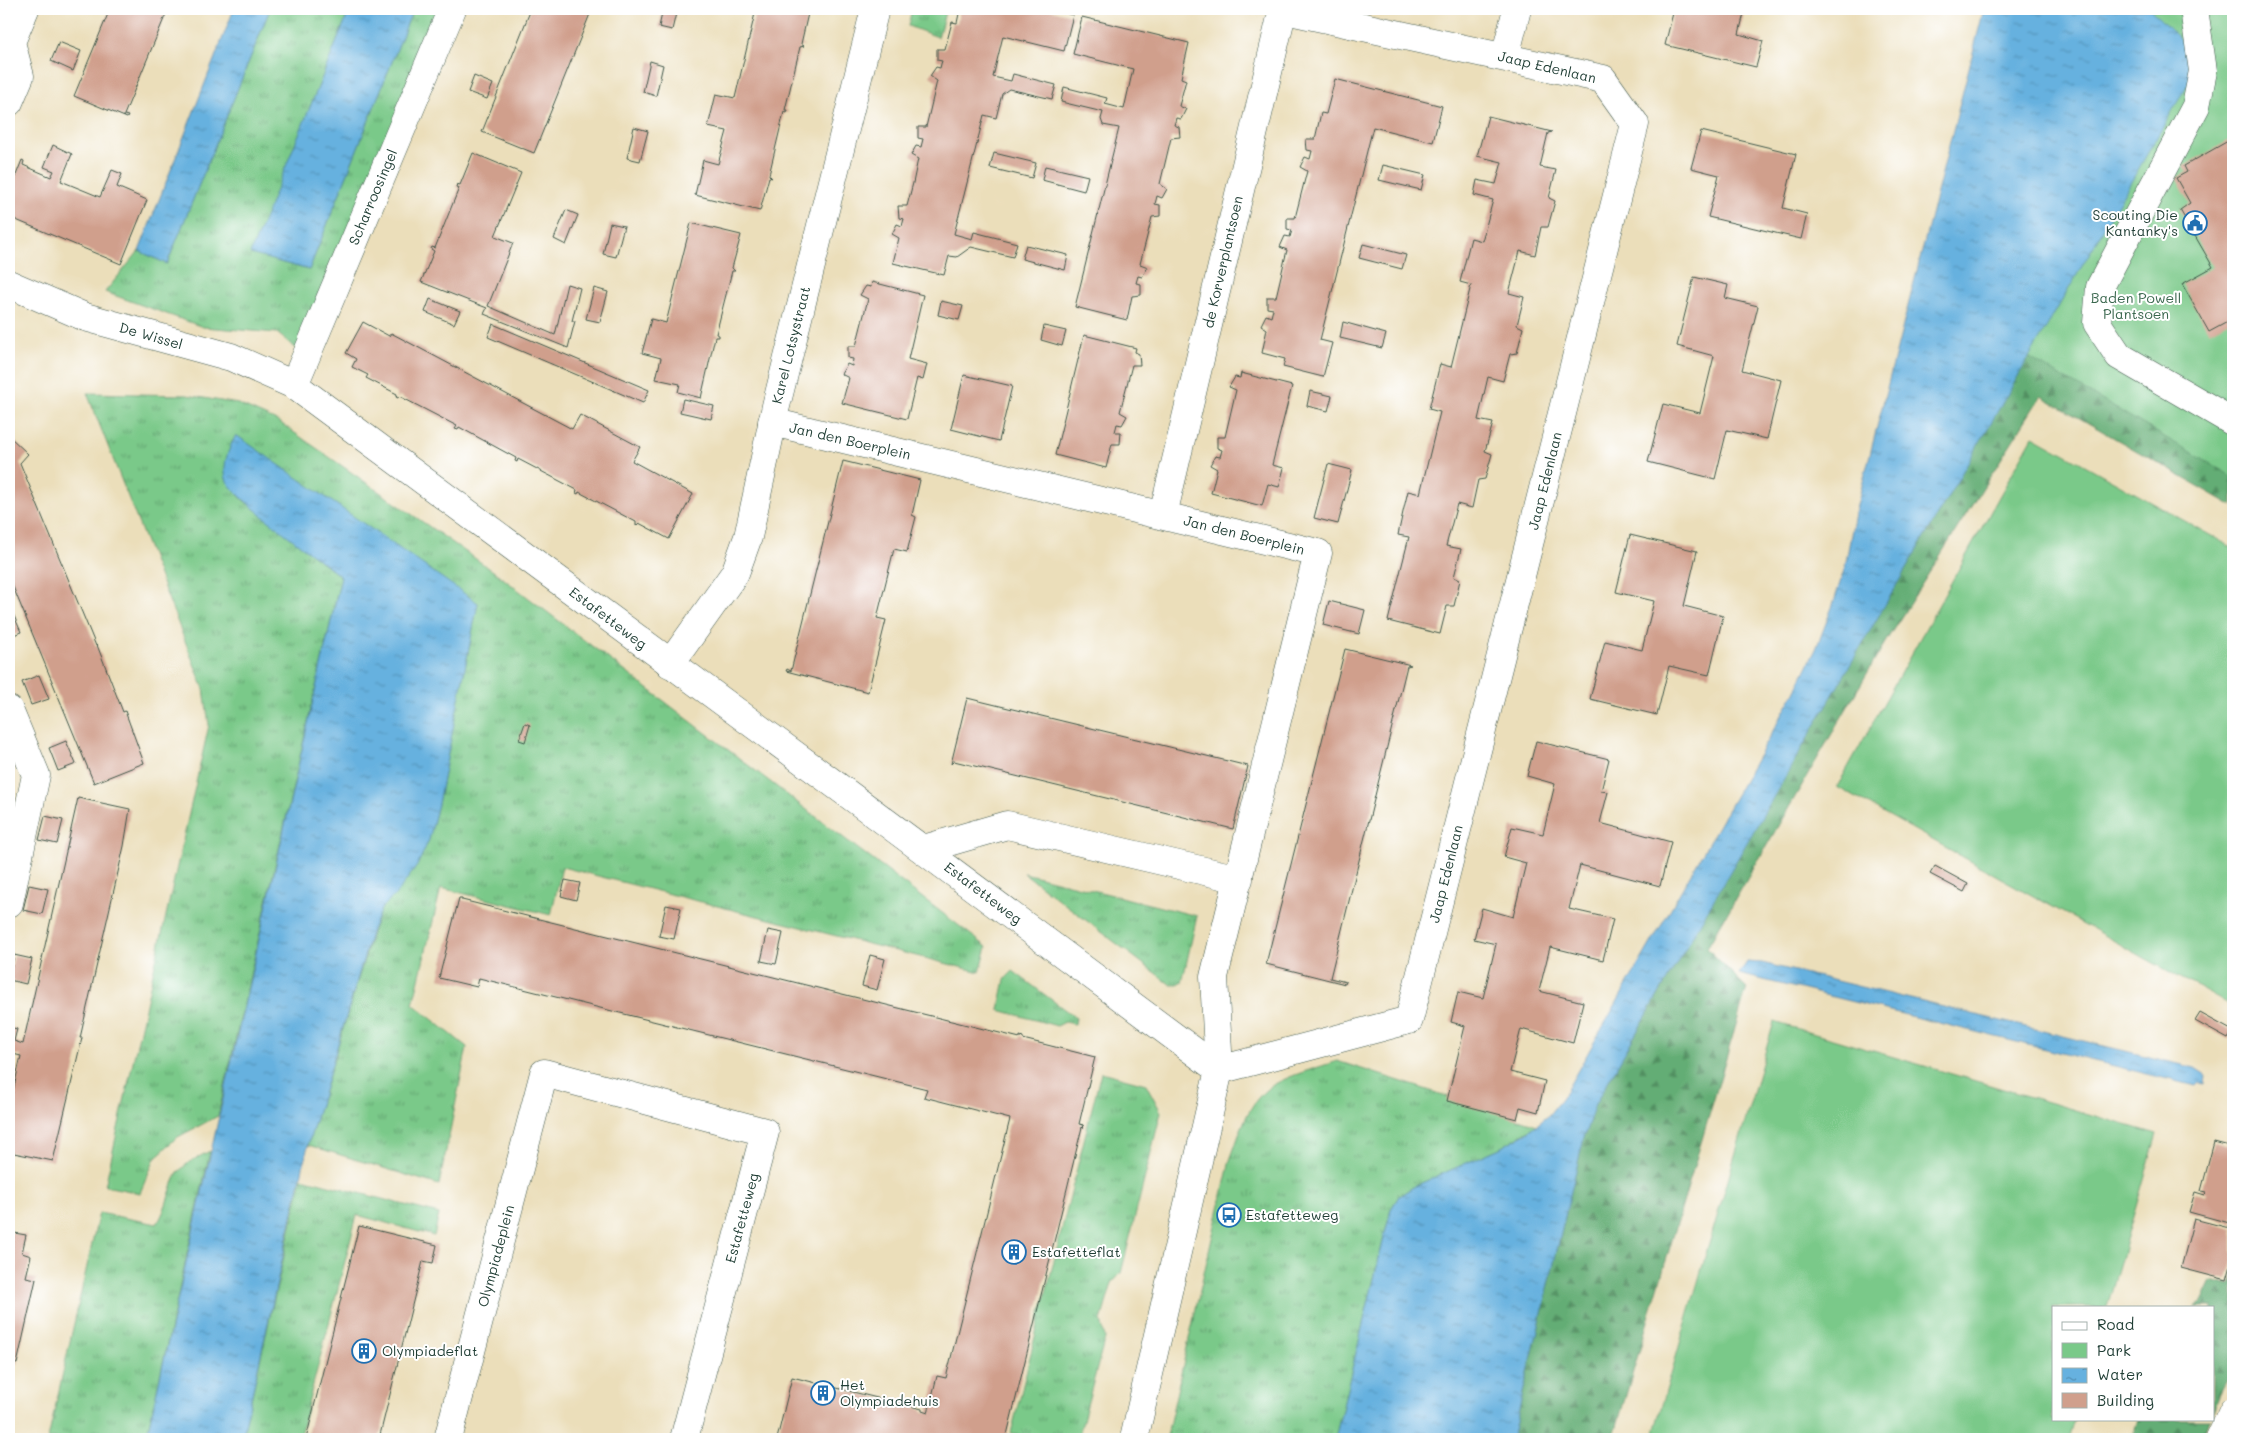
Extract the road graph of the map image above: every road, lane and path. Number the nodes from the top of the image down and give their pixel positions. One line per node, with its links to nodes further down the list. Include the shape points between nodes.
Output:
1 (25, 9): 8 (street, via 11,42 20,76)
2 (452, 9): 10 (street, Scharroosingel)
3 (875, 9): 11 (street, Karel Lotsystraat)
4 (1282, 9): 7 (street, Jaap Edenlaan); 13 (street, de Korverplantsoen)
5 (1517, 9): 7 (street)
6 (2194, 9): 12 (street, via 2203,71 2196,106 2100,287 2097,323 2119,356)
7 (1505, 57): 19 (street, Jaap Edenlaan, via 1603,79 1635,124 1409,1020)
8 (9, 102)
9 (9, 284): 10 (street, De Wissel, via 86,317 232,357)
10 (294, 385): 14 (street, Estafetteweg)
11 (772, 422): 13 (street, Jan den Boerplein); 14 (street, Karel Lotsystraat, via 748,537 735,573)
12 (2233, 422)
13 (1163, 515): 17 (street, Jan den Boerplein, via 1318,553)
14 (670, 664): 16 (street, Estafetteweg)
15 (9, 710): 18 (street, via 36,775)
16 (924, 849): 17 (street, Estafetteweg, via 1007,825); 19 (street, Estafetteweg)
17 (1239, 879): 19 (street, Jan den Boerplein, via 1214,977)
18 (9, 903)
19 (1219, 1070): 24 (street)
20 (544, 1073): 22 (street, Olympiadeplein); 23 (street, Estafetteweg, via 765,1132)
21 (2233, 1411): 25 (street)
22 (448, 1439)
23 (684, 1439)
24 (1134, 1439)
25 (2220, 1439)

